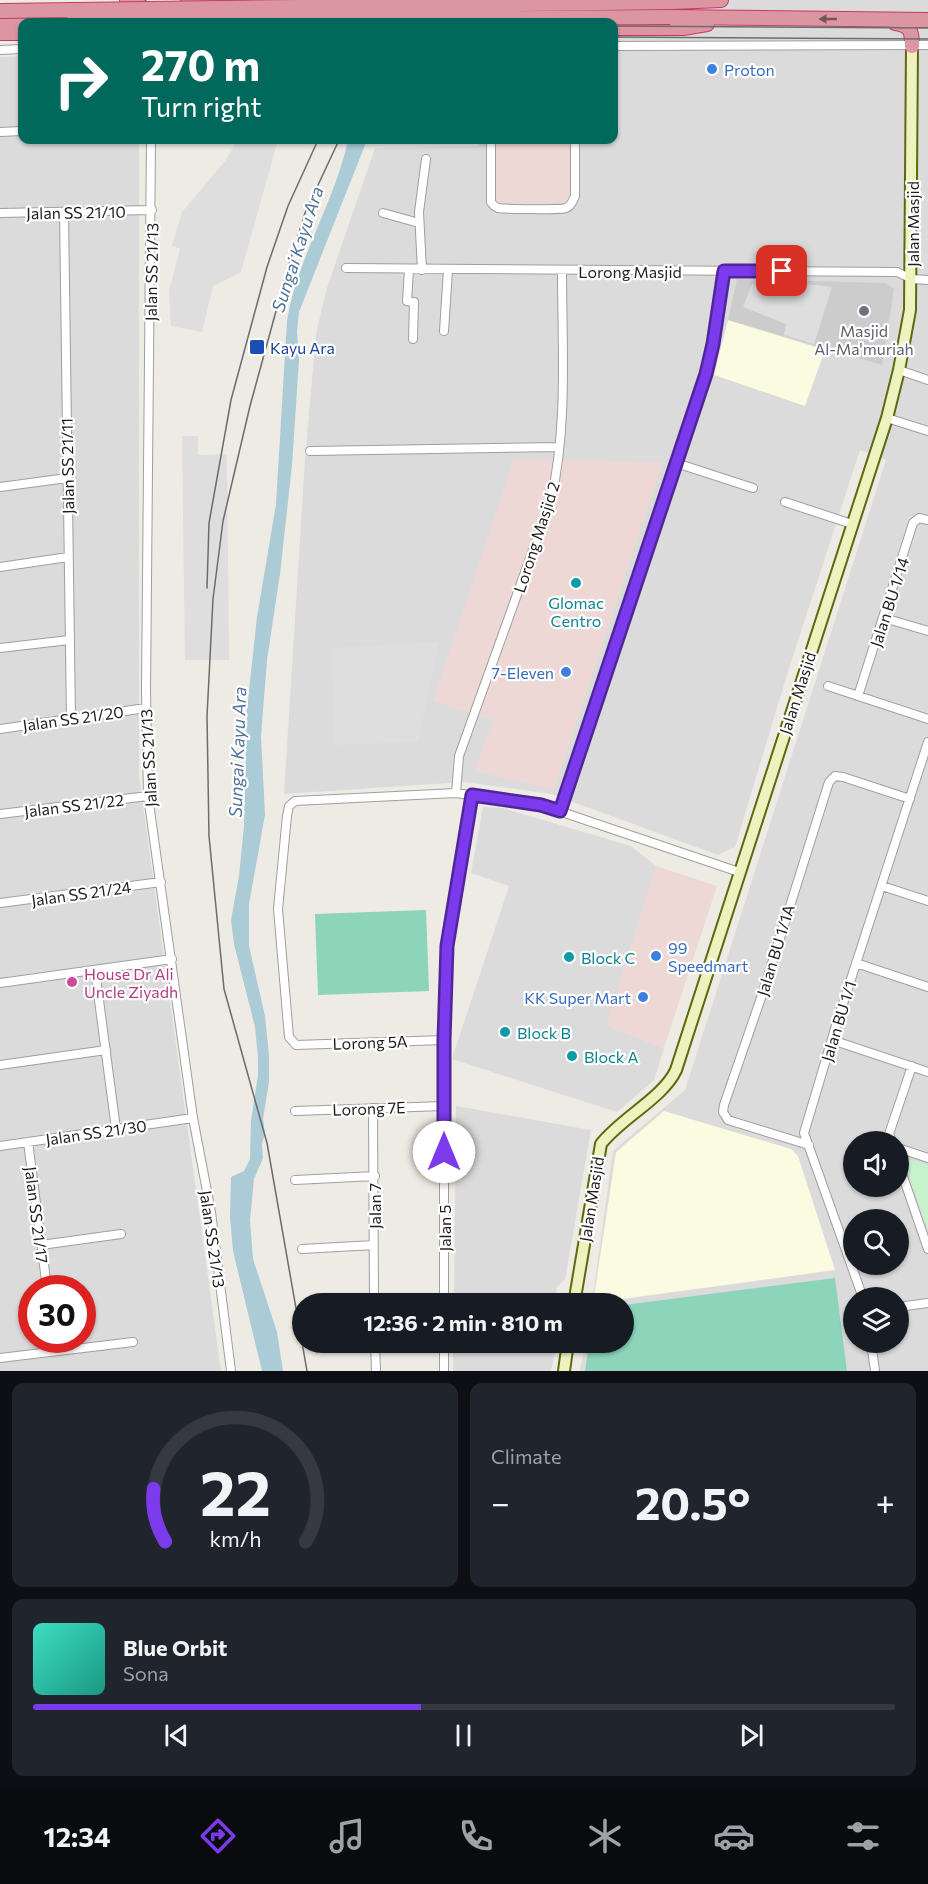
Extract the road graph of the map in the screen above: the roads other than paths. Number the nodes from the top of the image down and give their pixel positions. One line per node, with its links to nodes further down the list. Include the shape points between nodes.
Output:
1 (127, 0): 9 (highway, via 142,7)
2 (188, 0): 3 (highway)
3 (206, 0): 4 (highway); 10 (street)
4 (221, 0): 5 (highway); 11 (street)
5 (244, 0)
6 (274, 0): 12 (highway, via 259,10)
7 (721, 0): 8 (highway, bridge)
8 (0, 11)
9 (145, 18)
10 (207, 18)
11 (222, 18)
12 (258, 18)
13 (551, 18): 14 (highway, bridge)
14 (748, 19): 15 (highway, one-way to 14); 19 (highway, via 683,27)
15 (867, 20): 16 (highway); 24 (highway, via 904,24 910,29)
16 (928, 20)
17 (0, 23): 18 (highway)
18 (18, 23)
19 (618, 28)
20 (0, 33): 21 (highway)
21 (18, 33)
22 (928, 45): 24 (street)
23 (618, 46): 24 (street)
24 (912, 46): 44 (street, Jalan Masjid)
25 (18, 49): 26 (street)
26 (0, 50)
27 (18, 131): 28 (street)
28 (0, 132)
29 (151, 144): 33 (street, Jalan SS 21/13)
30 (491, 144): 31 (street, via 491,202 499,208 566,208 572,203)
31 (575, 144)
32 (426, 159): 37 (street)
33 (152, 210): 34 (street, Jalan SS 21/10); 69 (street, Jalan SS 21/13)
34 (64, 212): 35 (street, Jalan SS 21/10); 55 (street, Jalan SS 21/11)
35 (0, 213)
36 (383, 213): 37 (street)
37 (419, 223): 40 (street)
38 (346, 268): 39 (street, Lorong Masjid)
39 (409, 270): 40 (street, Lorong Masjid); 47 (street, via 407,301 414,302)
40 (422, 270): 41 (street, Lorong Masjid)
41 (448, 270): 42 (street, Lorong Masjid); 46 (street)
42 (562, 270): 43 (street, Lorong Masjid); 52 (street, Lorong Masjid 2)
43 (724, 271): 44 (street, Lorong Masjid, via 897,272); 54 (street, via 711,354)
44 (912, 279): 45 (street, Lorong Masjid); 48 (street, Jalan Masjid)
45 (928, 280)
46 (444, 331)
47 (412, 339)
48 (899, 370): 49 (street); 50 (street, Jalan Masjid)
49 (928, 380)
50 (887, 418): 51 (street); 60 (street, Jalan Masjid)
51 (928, 431)
52 (559, 447): 53 (street); 74 (street, Lorong Masjid 2, via 551,500 459,756)
53 (310, 451)
54 (676, 464): 57 (street); 78 (street)
55 (67, 478): 56 (street); 61 (street, Jalan SS 21/11)
56 (0, 487)
57 (753, 488)
58 (785, 501): 60 (street)
59 (928, 520): 63 (street, Jalan BU 1/14, via 919,518 914,524)
60 (852, 524): 80 (street, Jalan Masjid)
61 (68, 557): 62 (street); 65 (street, Jalan SS 21/11)
62 (0, 567)
63 (884, 618): 64 (street); 68 (street, Jalan BU 1/14)
64 (928, 631)
65 (69, 640): 66 (street); 70 (street, Jalan SS 21/11)
66 (0, 648)
67 (828, 686): 68 (street)
68 (858, 696): 71 (street)
69 (146, 708): 70 (street, Jalan SS 21/20); 76 (street, Jalan SS 21/13)
70 (71, 719): 72 (street, Jalan SS 21/20)
71 (928, 719)
72 (0, 729)
73 (928, 742): 77 (street, Jalan BU 1/1)
74 (456, 793): 75 (street); 90 (street, Lorong 5A, via 295,801 289,806 278,909 289,1036 296,1045)
75 (472, 795): 78 (street); 90 (street, Jalan 5, via 447,946)
76 (148, 796): 79 (street, Jalan SS 21/22); 81 (street, Jalan SS 21/13)
77 (910, 799): 82 (street, Jalan BU 1/1); 103 (street, Jalan BU 1/1A, via 843,777 830,782 724,1106 728,1120)
78 (560, 811): 80 (street)
79 (0, 814)
80 (739, 872): 119 (street, Jalan Masjid, via 672,1079 601,1144)
81 (161, 882): 84 (street, Jalan SS 21/24); 85 (street, Jalan SS 21/13)
82 (882, 886): 83 (street); 86 (street, Jalan BU 1/1)
83 (928, 901)
84 (0, 903)
85 (172, 959): 87 (street); 99 (street, Jalan SS 21/13)
86 (856, 963): 89 (street); 91 (street, Jalan BU 1/1)
87 (95, 970): 88 (street); 92 (street)
88 (0, 983)
89 (928, 987)
90 (444, 1040): 96 (street, Jalan 5)
91 (832, 1040): 94 (street); 103 (street, Jalan BU 1/1, via 804,1133)
92 (106, 1050): 93 (street); 100 (street)
93 (0, 1065)
94 (912, 1066): 95 (street); 101 (street)
95 (928, 1072)
96 (444, 1106): 97 (street, Lorong 7E); 118 (street, Jalan 5)
97 (373, 1108): 98 (street, Lorong 7E); 107 (street, Jalan 7)
98 (295, 1111)
99 (193, 1118): 100 (street, Jalan SS 21/30); 130 (street, Jalan SS 21/13, via 211,1212)
100 (116, 1129): 102 (street, Jalan SS 21/30)
101 (890, 1131)
102 (28, 1142): 104 (street, Jalan SS 21/30); 111 (street, Jalan SS 21/17)
103 (808, 1145): 116 (street, Jalan BU 1/1)
104 (0, 1146)
105 (909, 1152): 106 (street)
106 (928, 1158)
107 (375, 1176): 108 (street); 112 (street, Jalan 7)
108 (295, 1180)
109 (909, 1194): 114 (street)
110 (121, 1234): 111 (street)
111 (41, 1245): 115 (street, Jalan SS 21/17)
112 (374, 1245): 113 (street); 117 (street, Jalan 7)
113 (302, 1249)
114 (928, 1249)
115 (45, 1275)
116 (859, 1287)
117 (374, 1293)
118 (444, 1293)
119 (576, 1293)
120 (928, 1303): 121 (street)
121 (909, 1306)
122 (133, 1342): 123 (street)
123 (96, 1347)
124 (48, 1353): 129 (street)
125 (375, 1353): 131 (street)
126 (444, 1353): 132 (street)
127 (566, 1353): 133 (street)
128 (873, 1353): 134 (street)
129 (0, 1358)
130 (231, 1371)
131 (376, 1371)
132 (444, 1371)
133 (564, 1371)
134 (875, 1371)

